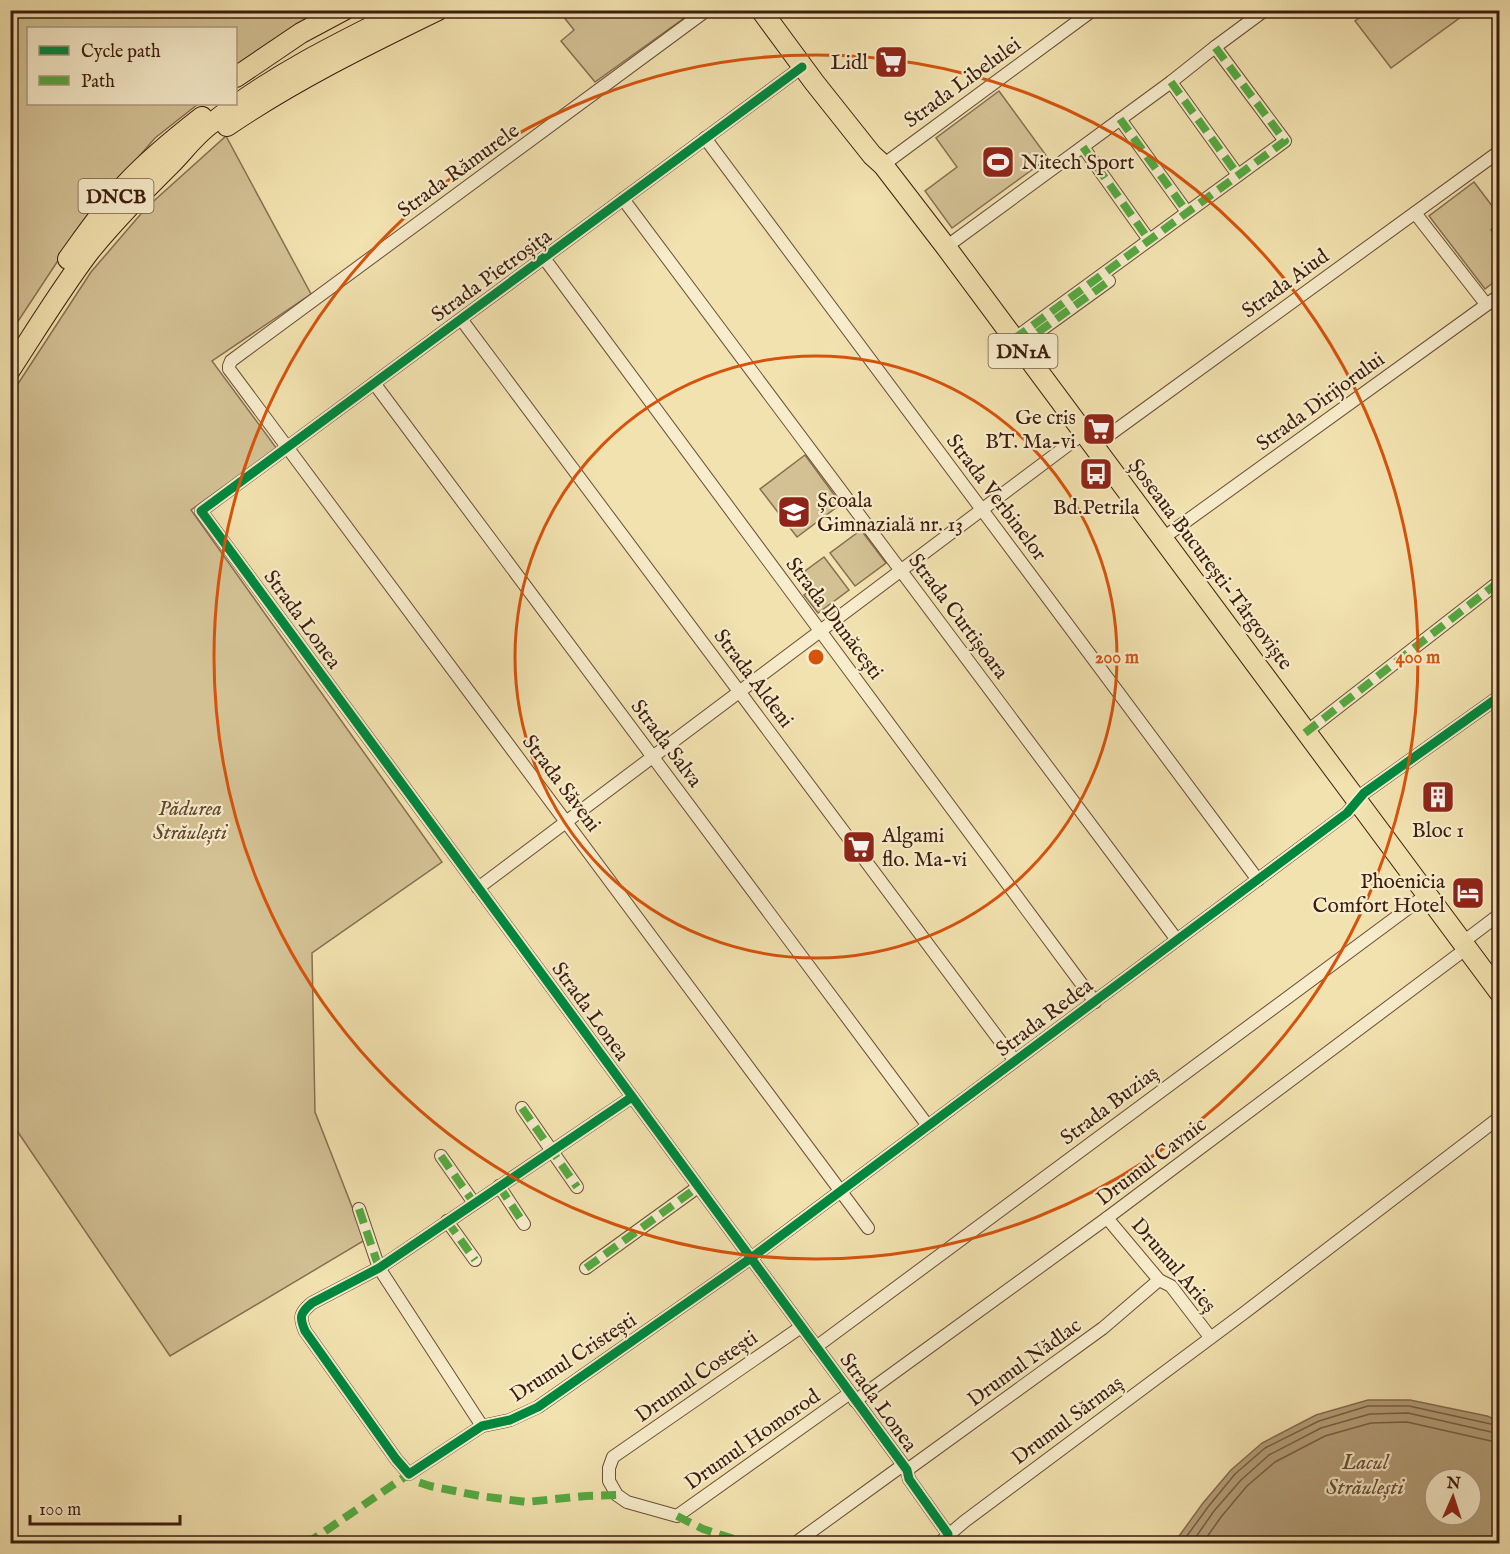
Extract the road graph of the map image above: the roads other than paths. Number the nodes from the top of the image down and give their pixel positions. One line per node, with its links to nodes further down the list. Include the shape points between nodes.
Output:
1 (344, 10): 12 (main road)
2 (376, 10): 14 (main road, via 298,50)
3 (405, 10): 15 (main road, DNCB, via 297,66)
4 (438, 10): 25 (main road, via 284,90)
5 (707, 10): 39 (street, Strada Rămurele)
6 (762, 10): 11 (main road, Șoseaua București-Târgoviște / DN1A)
7 (776, 10): 24 (main road, Șoseaua București-Târgoviște / DN1A, via 880,151)
8 (1093, 10): 24 (street, Strada Libelulei)
9 (1265, 10): 10 (street)
10 (1215, 47): 13 (street); 26 (street, via 1285,141)
11 (802, 67): 21 (street, Strada Pietroșița); 24 (main road, Șoseaua București-Târgoviște / DN1A)
12 (237, 75)
13 (1171, 82): 19 (street); 26 (street)
14 (237, 90)
15 (237, 104)
16 (206, 105): 20 (main road)
17 (218, 105): 20 (main road, DNCB)
18 (235, 105): 25 (main road, DNCB, via 209,125)
19 (1120, 119): 22 (street); 28 (street)
20 (180, 135): 38 (main road, DNCB, via 125,185 98,218)
21 (705, 138): 27 (street, Strada Pietroșița); 44 (street, Strada Verbinelor)
22 (1083, 147): 30 (street); 31 (street)
23 (1500, 152): 29 (street, Strada Aiud)
24 (883, 165): 31 (main road, Șoseaua București-Târgoviște / DN1A)
25 (168, 167): 40 (main road, DNCB, via 89,252)
26 (1238, 175): 28 (street)
27 (624, 199): 32 (street, Strada Pietroșița); 47 (street, Strada Curtișoara)
28 (1187, 212): 30 (street)
29 (1415, 213): 35 (street); 42 (street, Strada Aiud)
30 (1149, 240): 37 (street)
31 (946, 247): 37 (main road, Șoseaua București-Târgoviște / DN1A)
32 (544, 258): 36 (street, Strada Pietroșița); 49 (street, Strada Dunăcești)
33 (1109, 281): 37 (street)
34 (1500, 295): 35 (street, Strada Dirijorului)
35 (1486, 304): 46 (street, Strada Dirijorului)
36 (461, 319): 41 (street, Strada Pietroșița); 50 (street, Strada Aldeni)
37 (1017, 343): 42 (main road, Șoseaua București-Târgoviște / DN1A)
38 (10, 346)
39 (231, 362): 43 (street, Strada Săveni, via 230,369)
40 (10, 370)
41 (374, 383): 43 (street, Strada Pietroșița); 53 (street, Strada Salva)
42 (1089, 440): 44 (street, Strada Aiud); 46 (main road, Șoseaua București-Târgoviște / DN1A)
43 (287, 447): 45 (street, Strada Pietroșița); 55 (street, Strada Săveni)
44 (982, 510): 47 (street, Strada Aiud); 56 (street, Strada Verbinelor)
45 (201, 511): 57 (street, Strada Lonea)
46 (1163, 538): 52 (main road, Șoseaua București-Târgoviște / DN1A)
47 (901, 570): 49 (street, Strada Aiud); 60 (street, Strada Curtișoara)
48 (1500, 581): 52 (street)
49 (820, 631): 50 (street, Strada Aiud); 63 (street, Strada Dunăcești)
50 (740, 692): 53 (street, Strada Aiud); 64 (street, Strada Aldeni)
51 (1500, 696): 54 (street, Strada Redea, via 1364,793)
52 (1305, 733): 54 (main road, Șoseaua București-Târgoviște / DN1A)
53 (652, 757): 55 (street, Strada Aiud); 68 (street, Strada Salva)
54 (1358, 802): 56 (street, Strada Redea); 58 (main road, Șoseaua București-Târgoviște / DN1A)
55 (566, 822): 57 (street, Strada Aiud); 74 (street, Strada Săveni)
56 (1258, 880): 60 (street, Strada Redea)
57 (478, 888): 65 (street, Strada Lonea)
58 (1426, 895): 61 (main road, Șoseaua București-Târgoviște / DN1A); 88 (street, Strada Buziaș)
59 (1500, 914): 61 (street, Drumul Cavnic)
60 (1177, 940): 63 (street, Strada Redea)
61 (1465, 945): 62 (main road, Șoseaua București-Târgoviște / DN1A); 77 (street, Drumul Cavnic)
62 (1500, 993)
63 (1095, 1002): 64 (street, Strada Redea)
64 (1015, 1061): 68 (street, Strada Redea)
65 (632, 1097): 69 (street); 73 (street, Strada Lonea)
66 (522, 1108): 69 (street)
67 (1500, 1117): 87 (street, Drumul Sărmaș)
68 (928, 1126): 74 (street, Strada Redea)
69 (551, 1151): 71 (street); 72 (street)
70 (441, 1156): 75 (street)
71 (499, 1186): 75 (street); 79 (street)
72 (577, 1187)
73 (698, 1187): 81 (street, Strada Lonea); 84 (street)
74 (841, 1191): 80 (street, Strada Săveni); 81 (street, Strada Redea)
75 (474, 1203): 78 (street)
76 (360, 1209): 83 (street)
77 (1107, 1218): 85 (street, Drumul Arieș); 89 (street, Drumul Cavnic)
78 (447, 1221): 82 (street); 83 (street)
79 (524, 1224)
80 (868, 1228)
81 (751, 1258): 86 (street, Strada Lonea); 90 (street, Drumul Cristești, via 538,1407 510,1420)
82 (475, 1260)
83 (379, 1268): 90 (street); 90 (street, Drumul Cristești, via 304,1309 304,1332 409,1474)
84 (586, 1268)
85 (1159, 1280): 87 (street, Drumul Arieș, via 1171,1286); 91 (street, Drumul Nădlac, via 1103,1328)
86 (801, 1327): 88 (street, Strada Lonea); 92 (street, Drumul Costești, via 613,1457 609,1481 617,1495 627,1502)
87 (1210, 1337): 93 (street, Drumul Sărmaș)
88 (816, 1347): 89 (street, Strada Lonea)
89 (853, 1397): 91 (street, Strada Lonea); 92 (street, Drumul Homorod)
90 (482, 1426)
91 (905, 1468): 93 (street, Strada Lonea); 94 (street, Drumul Nădlac)
92 (676, 1516)
93 (948, 1534): 95 (street, Drumul Sărmaș)
94 (794, 1544)
95 (938, 1544)

